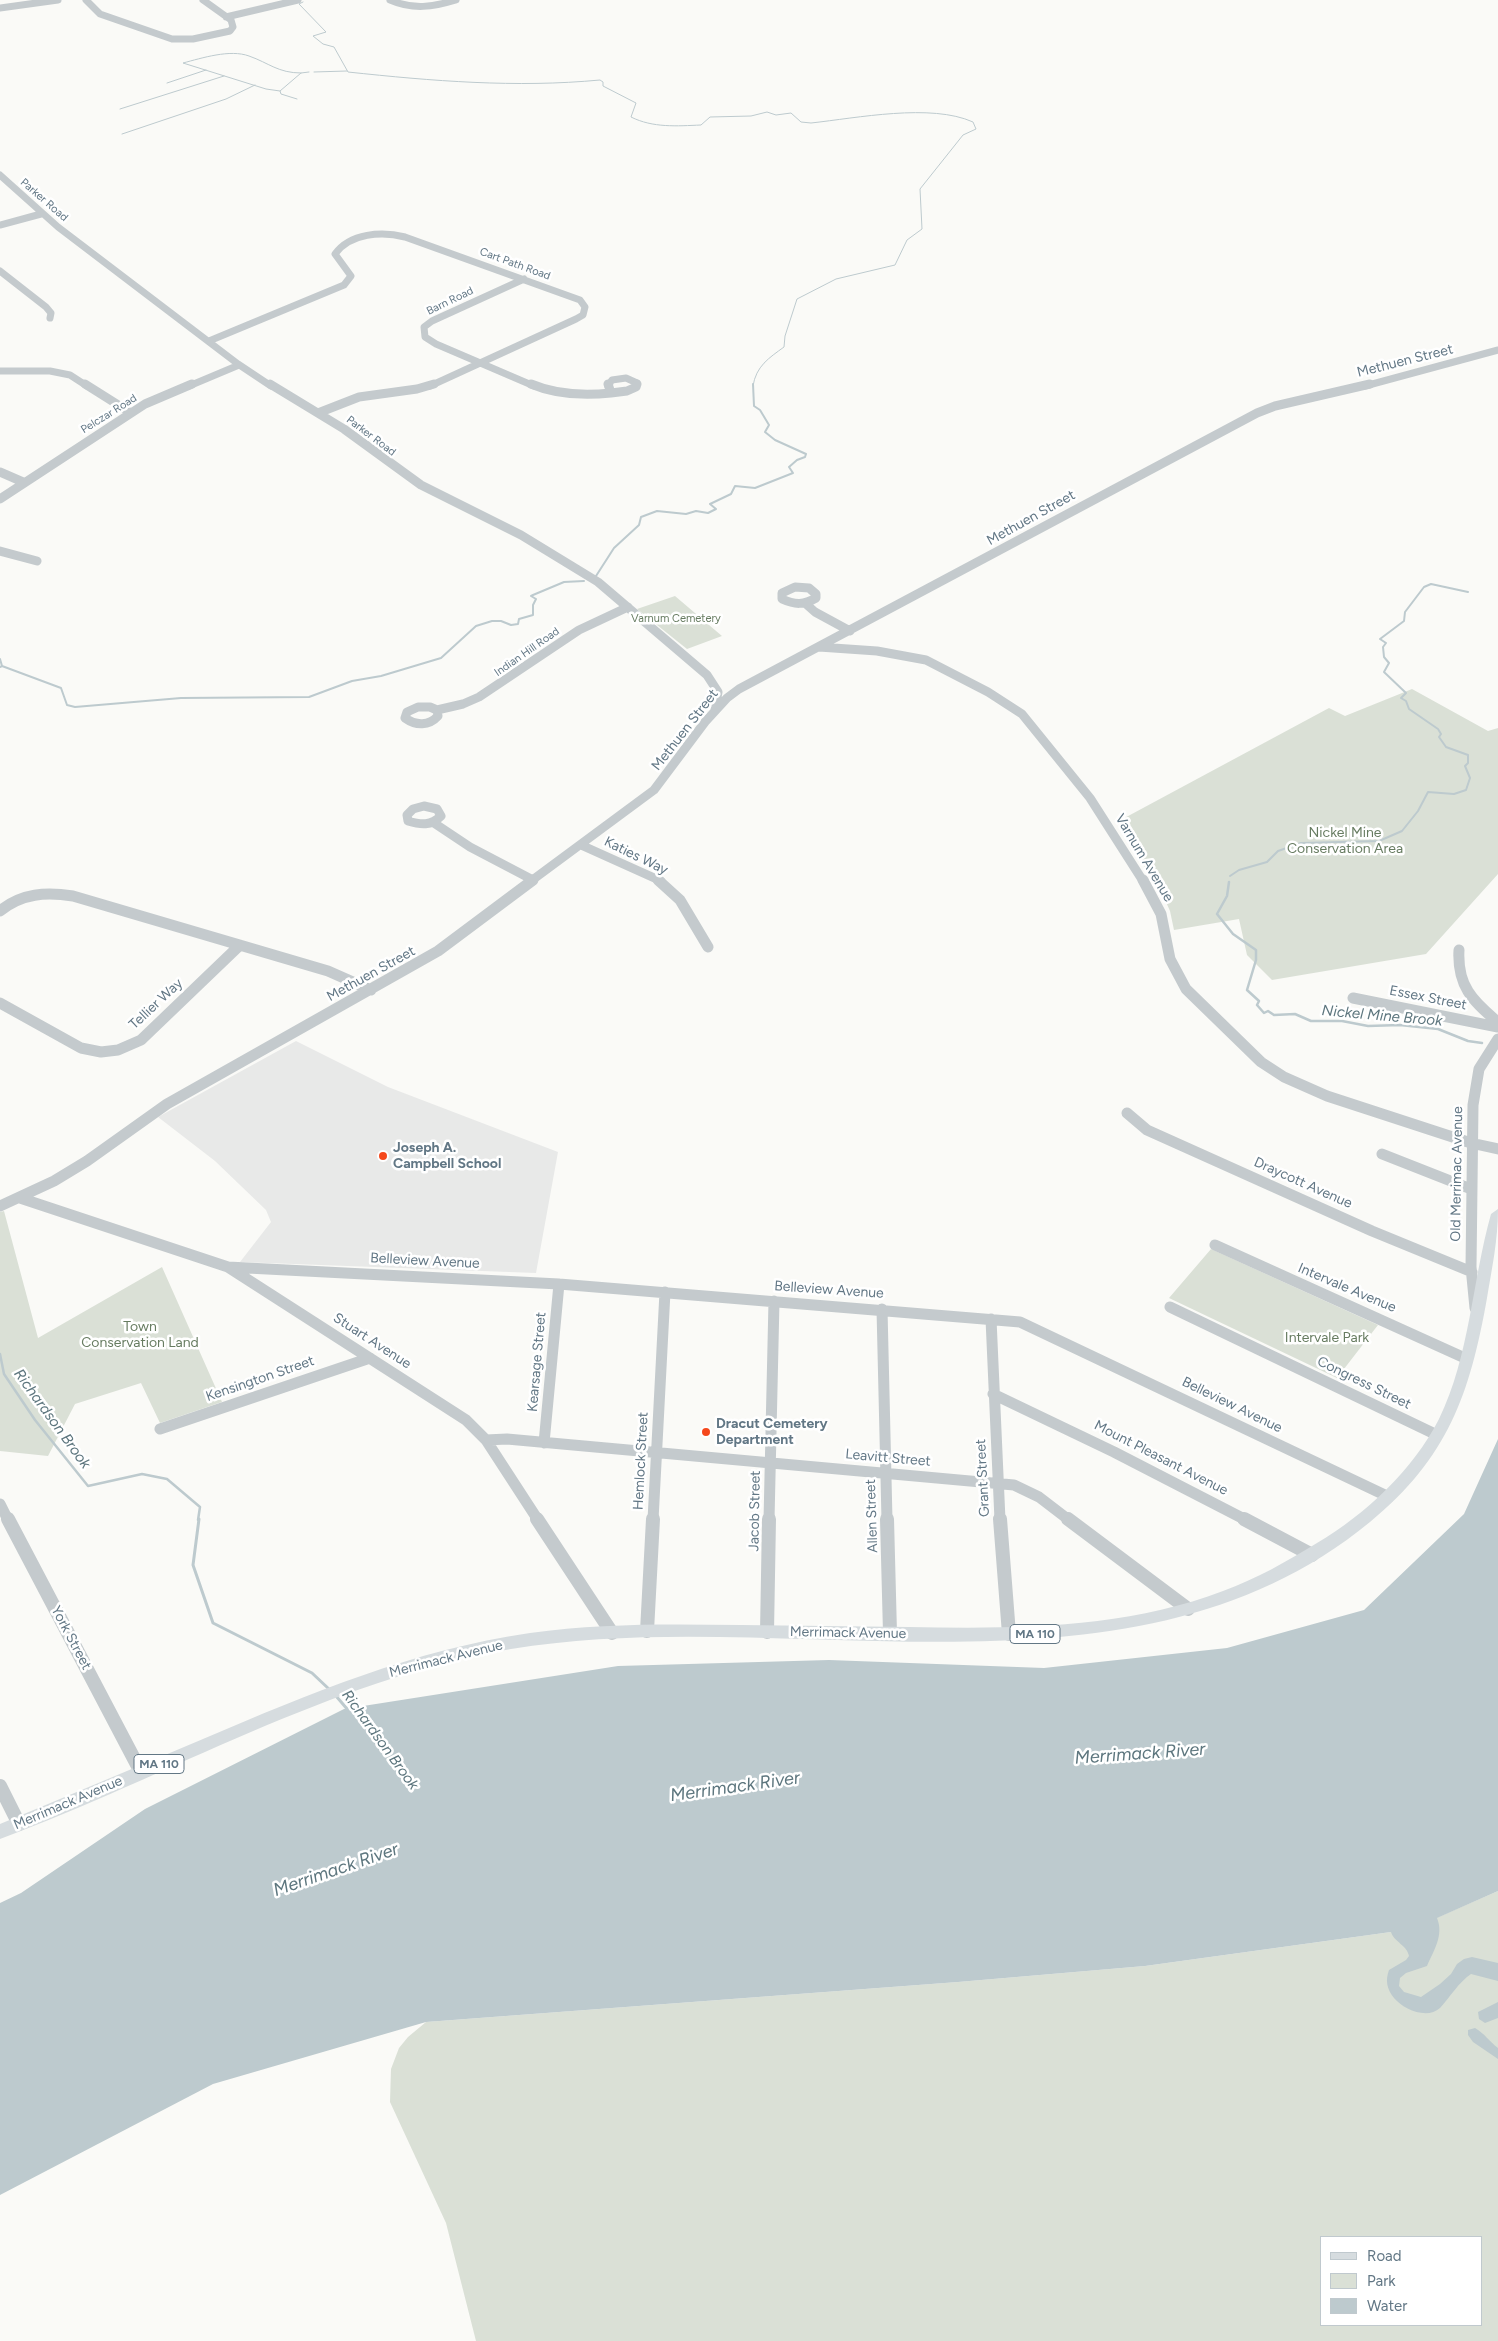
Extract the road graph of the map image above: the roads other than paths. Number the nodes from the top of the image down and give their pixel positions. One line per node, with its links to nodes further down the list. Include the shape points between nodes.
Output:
1 (58, 0): 7 (street)
2 (86, 0): 8 (street, via 100,14 180,40 211,37 230,31 233,24)
3 (203, 0): 8 (street)
4 (298, 0): 8 (street)
5 (390, 0): 6 (street, via 418,8)
6 (456, 0)
7 (0, 8)
8 (226, 17)
9 (0, 175): 10 (street, Parker Road)
10 (41, 214): 11 (street); 15 (street, Parker Road)
11 (0, 225)
12 (0, 271): 14 (street, via 46,307 51,313)
13 (524, 280): 15 (street, Cart Path Road, via 401,236 370,236 344,244 336,251 336,258 351,276 344,285); 17 (street, Barn Road, via 424,327 423,334 431,342); 17 (street, Cart Path Road, via 580,300 585,307 584,312 572,321)
14 (50, 318)
15 (209, 341): 18 (street, Parker Road)
16 (1498, 350): 30 (street, Methuen Street, via 1256,413)
17 (481, 363): 20 (street, via 549,392 575,395); 22 (street, Cart Path Road, via 424,388 367,395)
18 (239, 365): 21 (street, Pelczar Road); 22 (street, Parker Road)
19 (0, 371): 21 (street, via 50,371 70,375)
20 (611, 393)
21 (131, 413): 24 (street, Pelczar Road)
22 (318, 413): 29 (street, Parker Road, via 421,485 521,535 573,566)
23 (0, 472): 24 (street)
24 (23, 482): 25 (street, Pelczar Road)
25 (0, 499)
26 (0, 551): 27 (street)
27 (37, 561)
28 (806, 604): 30 (street)
29 (628, 607): 32 (street, Indian Hill Road, via 579,630 479,697); 33 (street, Parker Road, via 713,682 718,692)
30 (850, 630): 31 (street, Methuen Street)
31 (819, 647): 33 (street, Methuen Street, via 731,694); 48 (street, Varnum Avenue, via 894,653 926,660 957,674 1018,711 1084,791 1124,850 1161,914 1170,959 1186,989 1248,1051 1284,1078)
32 (437, 710)
33 (715, 711): 35 (street, Methuen Street, via 654,790)
34 (434, 823): 36 (street, via 475,852)
35 (581, 845): 36 (street, Methuen Street); 39 (street, Katies Way, via 662,882 680,900)
36 (533, 880): 41 (street, Methuen Street, via 438,952)
37 (0, 911): 38 (street, via 11,902 32,894 58,893)
38 (240, 945): 41 (street, via 343,976); 43 (street, Tellier Way, via 141,1040 118,1050 101,1052 81,1048)
39 (708, 946)
40 (1459, 950): 44 (street, via 1458,975 1475,1000)
41 (371, 990): 52 (street, Methuen Street, via 167,1104 79,1166)
42 (1353, 998): 45 (street, Essex Street)
43 (0, 1003)
44 (1498, 1022)
45 (1498, 1027)
46 (1498, 1039): 48 (street, Old Merrimac Avenue, via 1488,1052 1476,1081)
47 (1127, 1113): 57 (street, Draycott Avenue, via 1147,1130)
48 (1471, 1143): 49 (street, Varnum Avenue); 51 (street, Old Merrimac Avenue)
49 (1498, 1149)
50 (1382, 1154): 51 (street)
51 (1470, 1189): 57 (street, Old Merrimac Avenue)
52 (20, 1198): 53 (street, Methuen Street); 56 (street, Stuart Avenue)
53 (0, 1206)
54 (1498, 1214): 63 (main road, Merrimack Avenue / MA 110)
55 (1214, 1245): 66 (street, Intervale Avenue)
56 (228, 1267): 58 (street, Belleview Avenue); 65 (street, Stuart Avenue)
57 (1472, 1272): 63 (street, Old Merrimac Avenue)
58 (559, 1284): 59 (street, Belleview Avenue); 71 (street, Kearsage Street)
59 (666, 1292): 60 (street, Belleview Avenue); 72 (street, Hemlock Street)
60 (774, 1301): 62 (street, Belleview Avenue); 73 (street, Jacob Street)
61 (1170, 1307): 69 (street, Congress Street)
62 (882, 1309): 64 (street, Belleview Avenue); 74 (street, Allen Street)
63 (1476, 1315): 66 (main road, Merrimack Avenue / MA 110)
64 (990, 1319): 67 (street, Grant Street); 76 (street, Belleview Avenue, via 1020,1322 1041,1331)
65 (370, 1358): 68 (street, Kensington Street); 70 (street, Stuart Avenue, via 466,1420)
66 (1467, 1359): 69 (main road, Merrimack Avenue / MA 110, via 1458,1393)
67 (993, 1394): 75 (street, Grant Street); 78 (street, Mount Pleasant Avenue, via 1100,1443)
68 (160, 1429)
69 (1437, 1435): 76 (main road, Merrimack Avenue / MA 110)
70 (486, 1440): 71 (street, Leavitt Street); 81 (street, Stuart Avenue)
71 (544, 1443): 72 (street, Leavitt Street)
72 (657, 1453): 73 (street, Leavitt Street); 80 (street, Hemlock Street)
73 (771, 1463): 74 (street, Leavitt Street); 82 (street, Jacob Street)
74 (886, 1473): 75 (street, Leavitt Street); 83 (street, Allen Street)
75 (998, 1483): 79 (street, Leavitt Street, via 1014,1485 1039,1497); 84 (street, Grant Street)
76 (1389, 1497): 78 (main road, Merrimack Avenue / MA 110)
77 (0, 1504): 85 (street, York Street)
78 (1312, 1555): 79 (main road, Merrimack Avenue / MA 110, via 1260,1583)
79 (1188, 1609): 84 (main road, Merrimack Avenue / MA 110, via 1114,1626)
80 (647, 1631): 81 (main road, Merrimack Avenue / MA 110); 82 (main road, Merrimack Avenue / MA 110)
81 (612, 1632): 85 (main road, Merrimack Avenue / MA 110, via 532,1640 467,1652 345,1687)
82 (767, 1632): 83 (main road, Merrimack Avenue / MA 110)
83 (890, 1633): 84 (main road, Merrimack Avenue / MA 110)
84 (1009, 1634)
85 (141, 1772): 87 (main road, Merrimack Avenue / MA 110)
86 (0, 1786): 87 (street)
87 (19, 1824): 88 (main road, Merrimack Avenue / MA 110)
88 (0, 1832)

